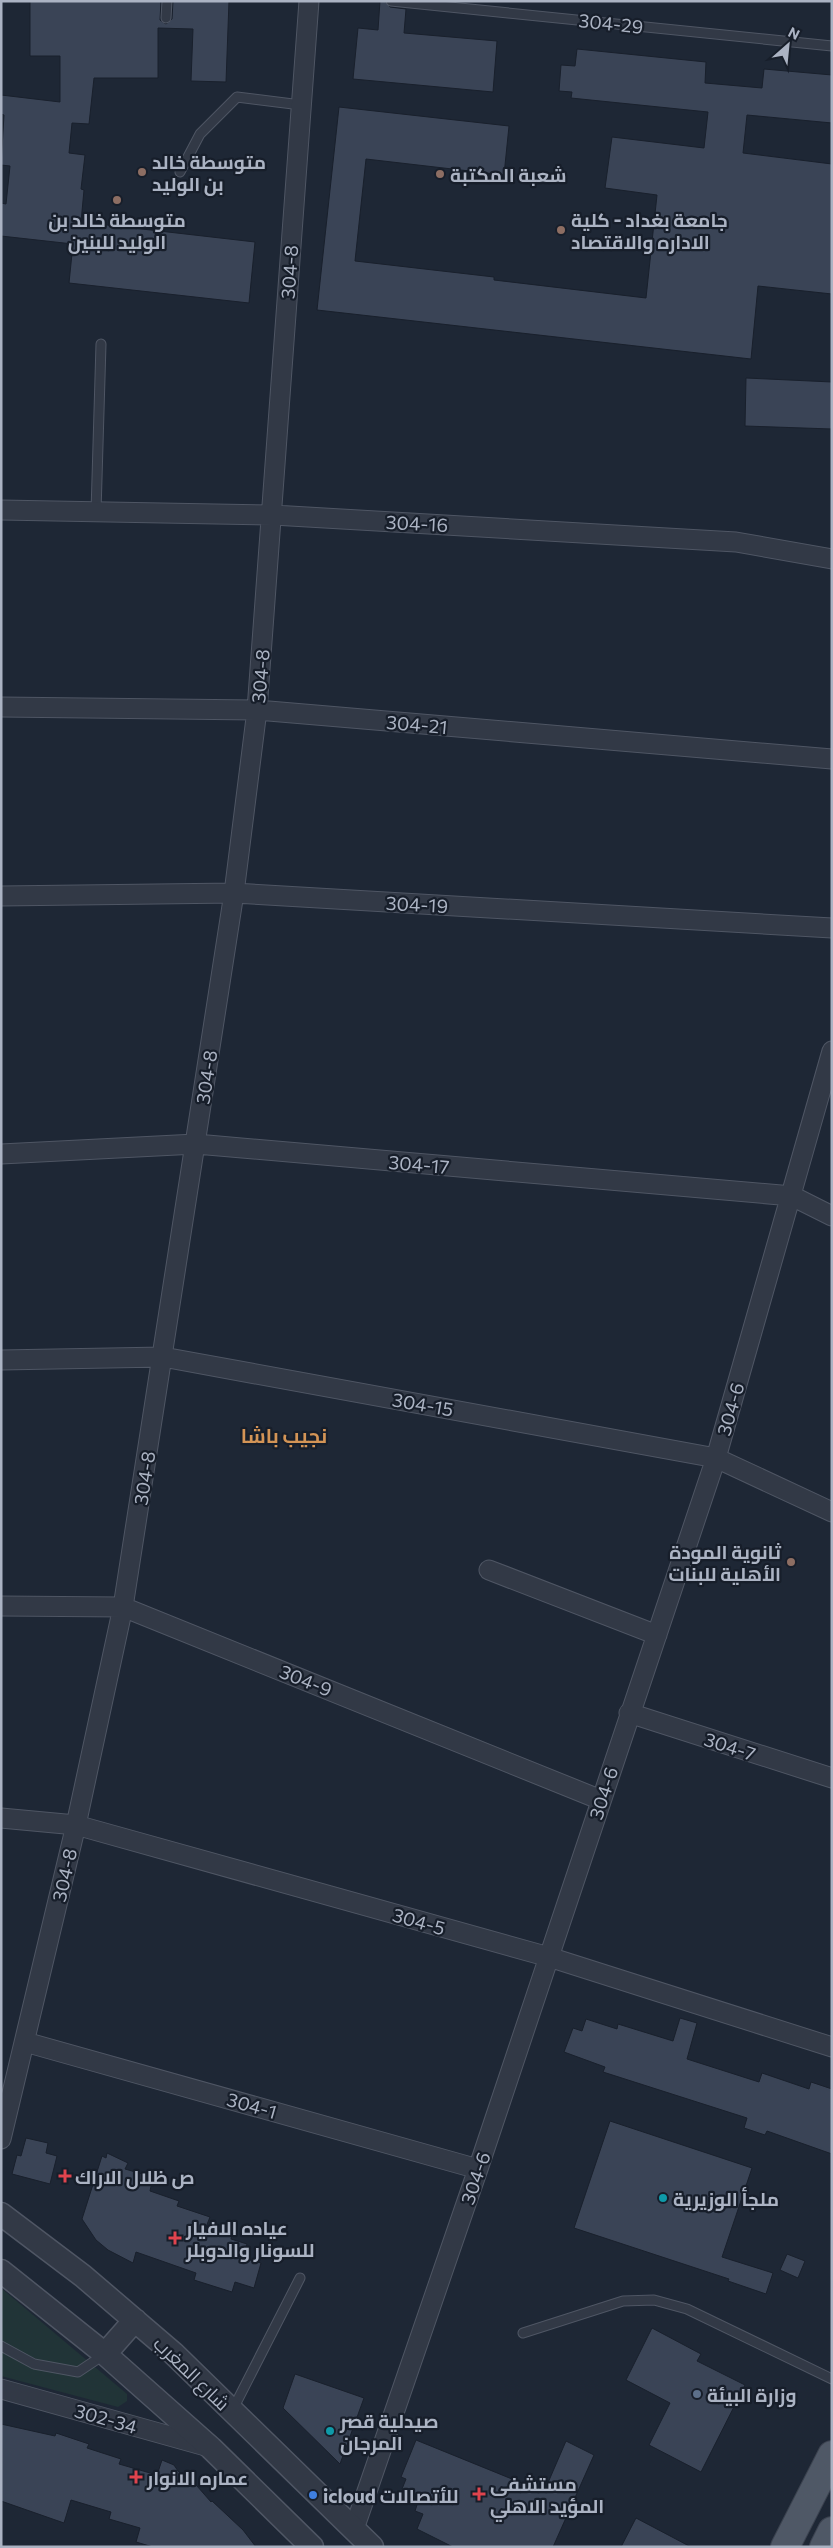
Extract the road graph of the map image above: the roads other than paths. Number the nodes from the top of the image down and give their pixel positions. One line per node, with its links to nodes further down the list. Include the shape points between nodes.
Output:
1 (166, 1): 4 (lane)
2 (309, 1): 6 (street, 304-8)
3 (390, 1): 5 (lane, 304-29)
4 (166, 18)
5 (832, 46)
6 (302, 105): 7 (lane, via 237,97 200,134); 11 (street, 304-8)
7 (180, 172)
8 (101, 344): 10 (lane)
9 (1, 510): 10 (street, 304-16)
10 (96, 512): 11 (street, 304-16)
11 (273, 515): 12 (street, 304-16, via 736,542); 14 (street, 304-8)
12 (832, 559)
13 (1, 708): 14 (street, 304-21)
14 (257, 710): 15 (street, 304-21); 16 (street, 304-8)
15 (832, 758)
16 (234, 893): 17 (street, 304-19); 18 (street, 304-19); 20 (street, 304-8)
17 (1, 896)
18 (832, 928)
19 (832, 1051): 22 (street, 304-6)
20 (196, 1144): 21 (street, 304-17); 22 (street, 304-17); 24 (street, 304-8)
21 (1, 1154)
22 (792, 1196): 23 (street, 304-17); 26 (street, 304-6)
23 (832, 1216)
24 (163, 1357): 25 (street, 304-15); 26 (street, 304-15); 30 (street, 304-8)
25 (1, 1360)
26 (716, 1458): 27 (street, 304-15); 31 (street, 304-6)
27 (832, 1512)
28 (489, 1570): 31 (street)
29 (1, 1606): 30 (street, 304-9)
30 (123, 1606): 34 (street, 304-9); 36 (street, 304-8)
31 (657, 1635): 32 (street, 304-6)
32 (629, 1713): 33 (street, 304-7); 34 (street, 304-6)
33 (832, 1778)
34 (601, 1800): 37 (street, 304-6)
35 (1, 1818): 36 (street, 304-5)
36 (76, 1825): 37 (street, 304-5); 38 (street, 304-8)
37 (549, 1957): 39 (street, 304-5); 41 (street, 304-6)
38 (26, 2042): 40 (street, 304-8); 41 (street, 304-1)
39 (832, 2047)
40 (1, 2139)
41 (478, 2169): 54 (street, 304-6)
42 (1, 2214): 45 (street, شارع المغرب)
43 (1, 2271): 48 (street)
44 (300, 2278): 51 (lane)
45 (135, 2320): 48 (street); 51 (street, شارع المغرب)
46 (523, 2333): 49 (lane, via 623,2301 654,2300 687,2309)
47 (1, 2346): 48 (lane, via 34,2364 78,2372)
48 (105, 2354): 52 (street)
49 (832, 2379)
50 (1, 2388): 52 (street, 302-34)
51 (232, 2411): 54 (street, شارع المغرب)
52 (211, 2448): 56 (street)
53 (832, 2455): 58 (main road)
54 (354, 2529): 57 (street, شارع المغرب)
55 (832, 2531): 59 (main road)
56 (312, 2547)
57 (372, 2547)
58 (786, 2547)
59 (824, 2547)

